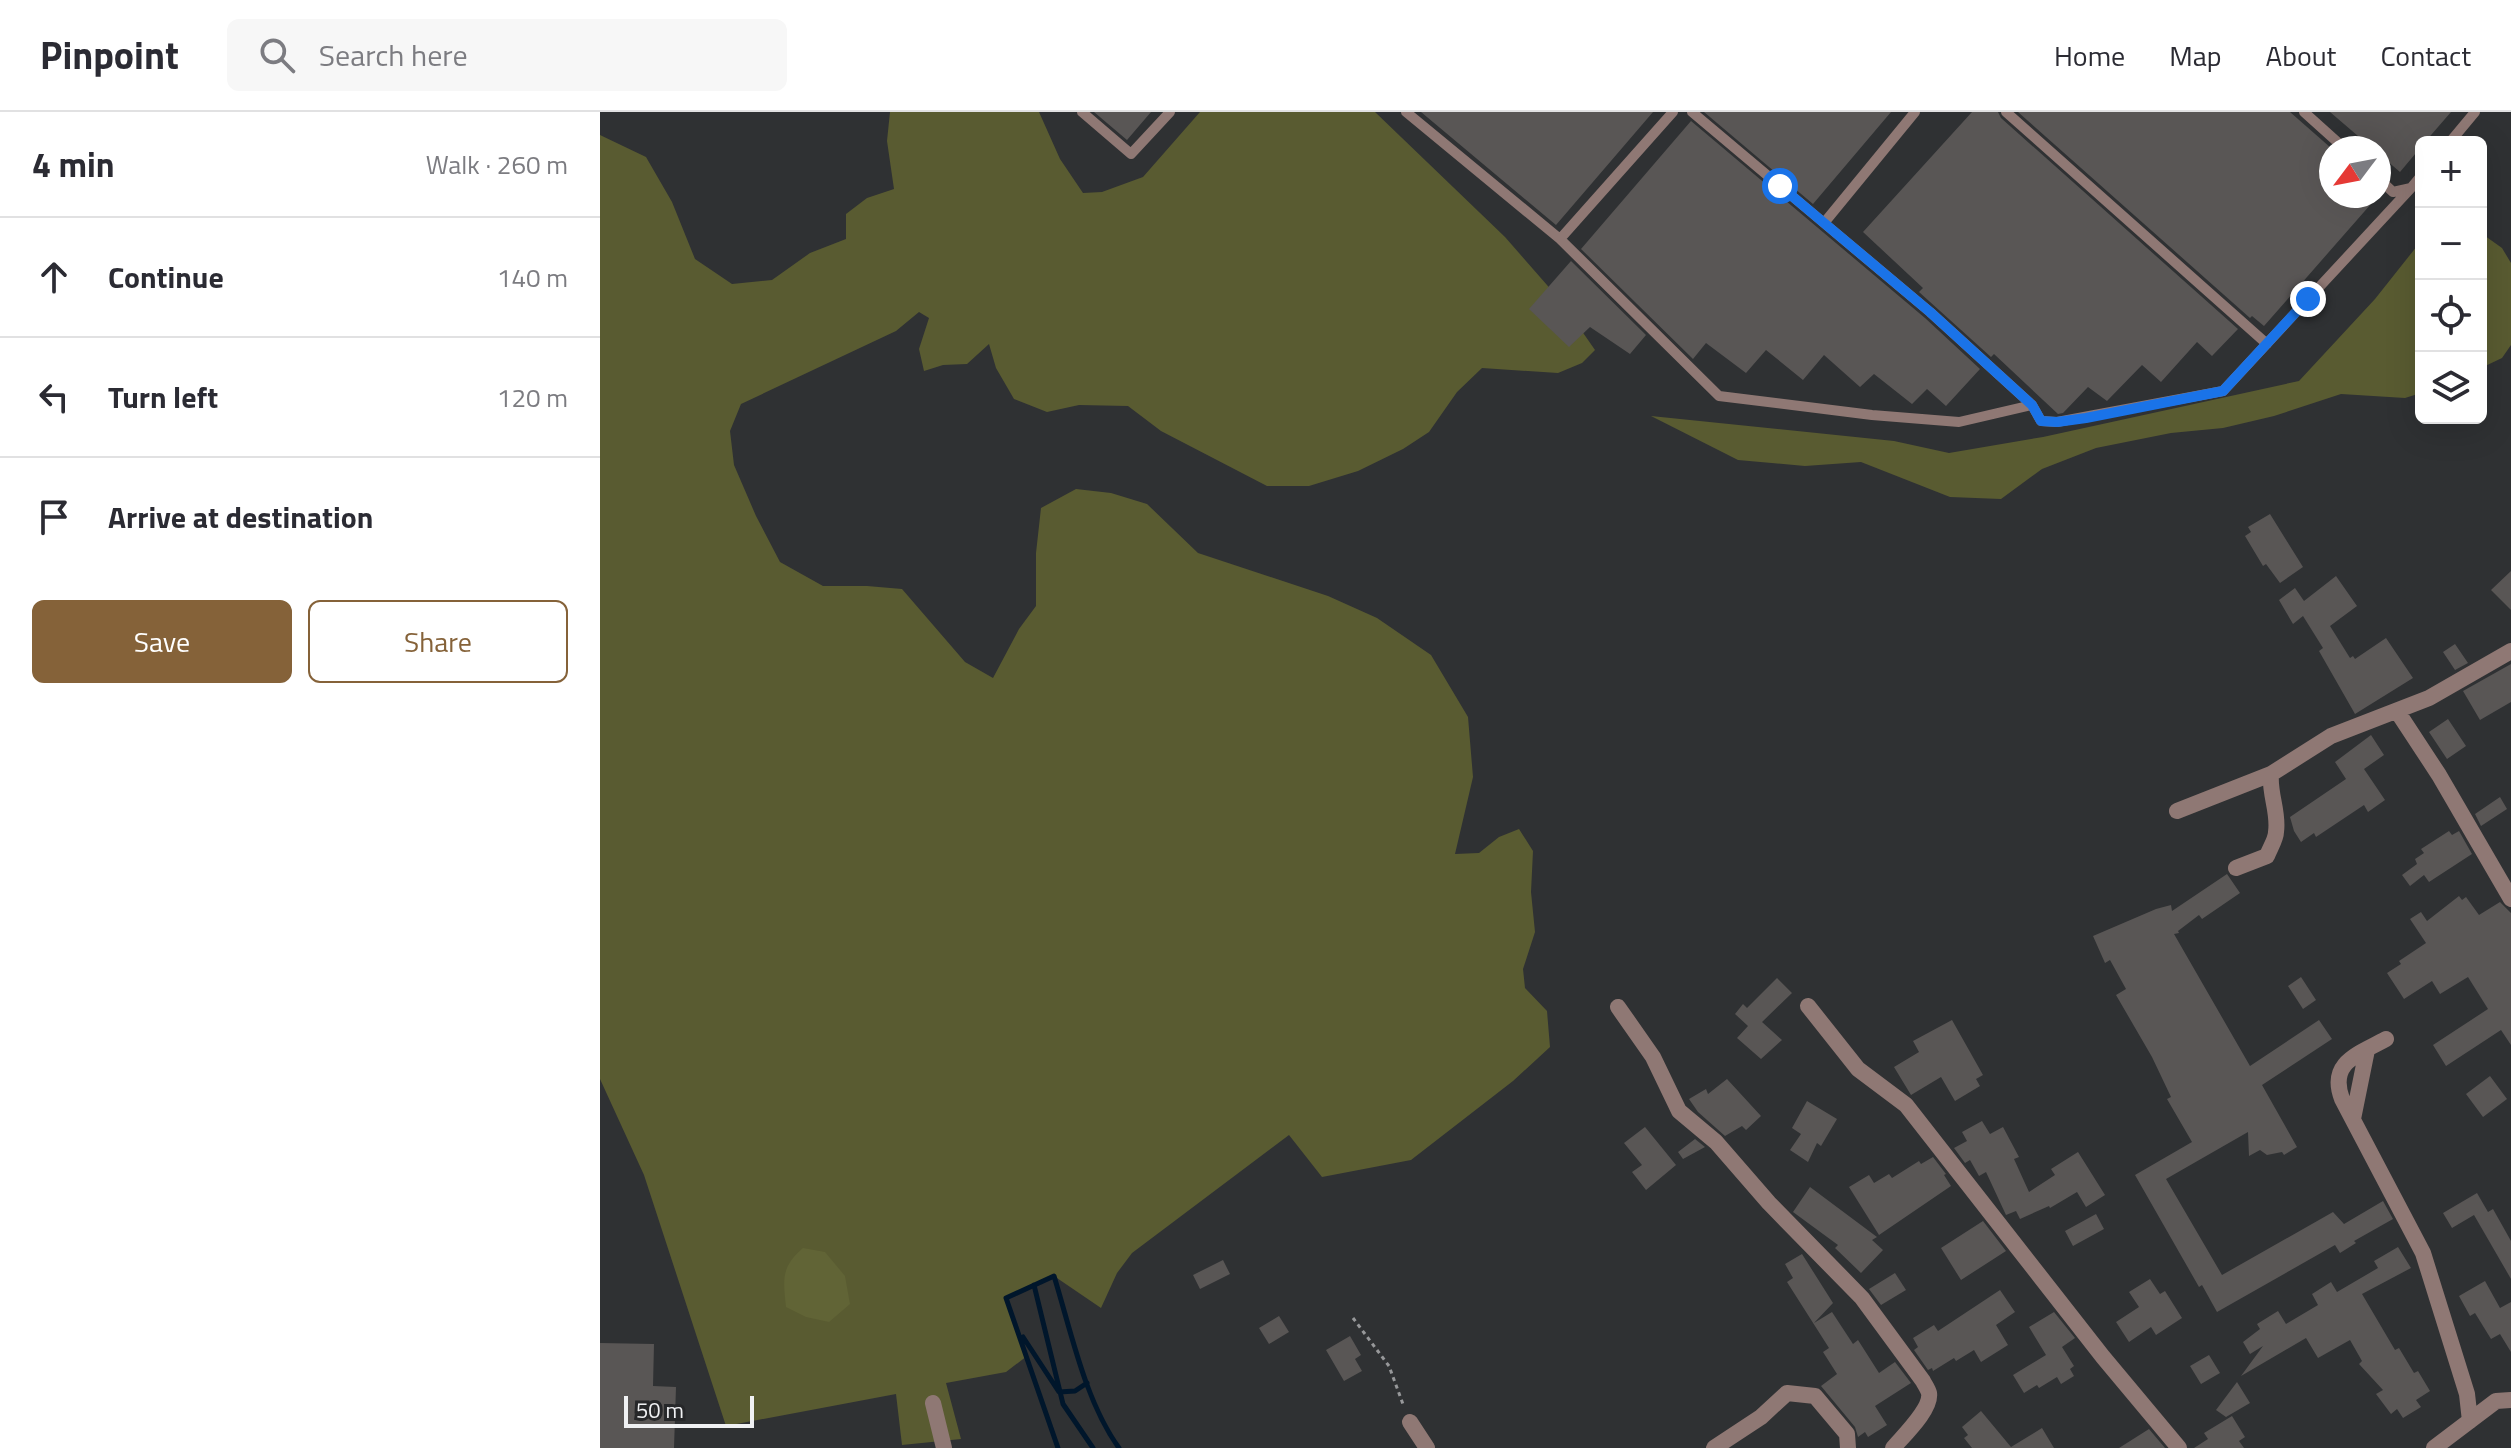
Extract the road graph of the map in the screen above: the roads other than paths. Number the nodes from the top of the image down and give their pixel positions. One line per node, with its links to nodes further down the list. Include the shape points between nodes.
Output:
1 (1082, 112): 2 (lane, via 1131,154)
2 (1170, 112)
3 (1406, 112): 16 (lane)
4 (1673, 112): 16 (lane)
5 (1692, 112): 15 (lane)
6 (1915, 112): 15 (lane)
7 (2006, 112): 17 (lane)
8 (2304, 112): 10 (lane)
9 (2475, 112): 11 (lane)
10 (2331, 136)
11 (2455, 136)
12 (2415, 183): 13 (lane)
13 (2411, 188): 14 (lane); 17 (lane)
14 (2391, 190)
15 (1824, 223): 18 (lane)
16 (1560, 239): 18 (lane, via 1719,396 1959,422)
17 (2267, 344): 18 (lane, via 2223,391 2057,422 2041,421)
18 (2032, 405)
19 (2511, 651): 20 (street)
20 (2397, 711): 21 (street, via 2331,736); 24 (street)
21 (2271, 774): 22 (street); 23 (street, via 2277,833 2267,856)
22 (2177, 811)
23 (2236, 868)
24 (2511, 899)
25 (1808, 1006): 39 (street, via 1858,1069 1906,1105)
26 (1618, 1007): 38 (street, via 1653,1057 1679,1111 1716,1142 1862,1298 1923,1381 1928,1402)
27 (2386, 1039): 28 (street)
28 (2367, 1050): 29 (street); 29 (street, via 2345,1064 2336,1084)
29 (2353, 1119): 32 (street, via 2423,1253 2467,1394)
30 (2511, 1400): 32 (street, via 2496,1401)
31 (933, 1403): 34 (street)
32 (2470, 1421): 40 (street)
33 (1410, 1422): 35 (street)
34 (944, 1448)
35 (1427, 1448)
36 (1714, 1448): 37 (street, via 1787,1393 1815,1396 1847,1434)
37 (1848, 1448)
38 (1893, 1448)
39 (2179, 1448)
40 (2434, 1448)

